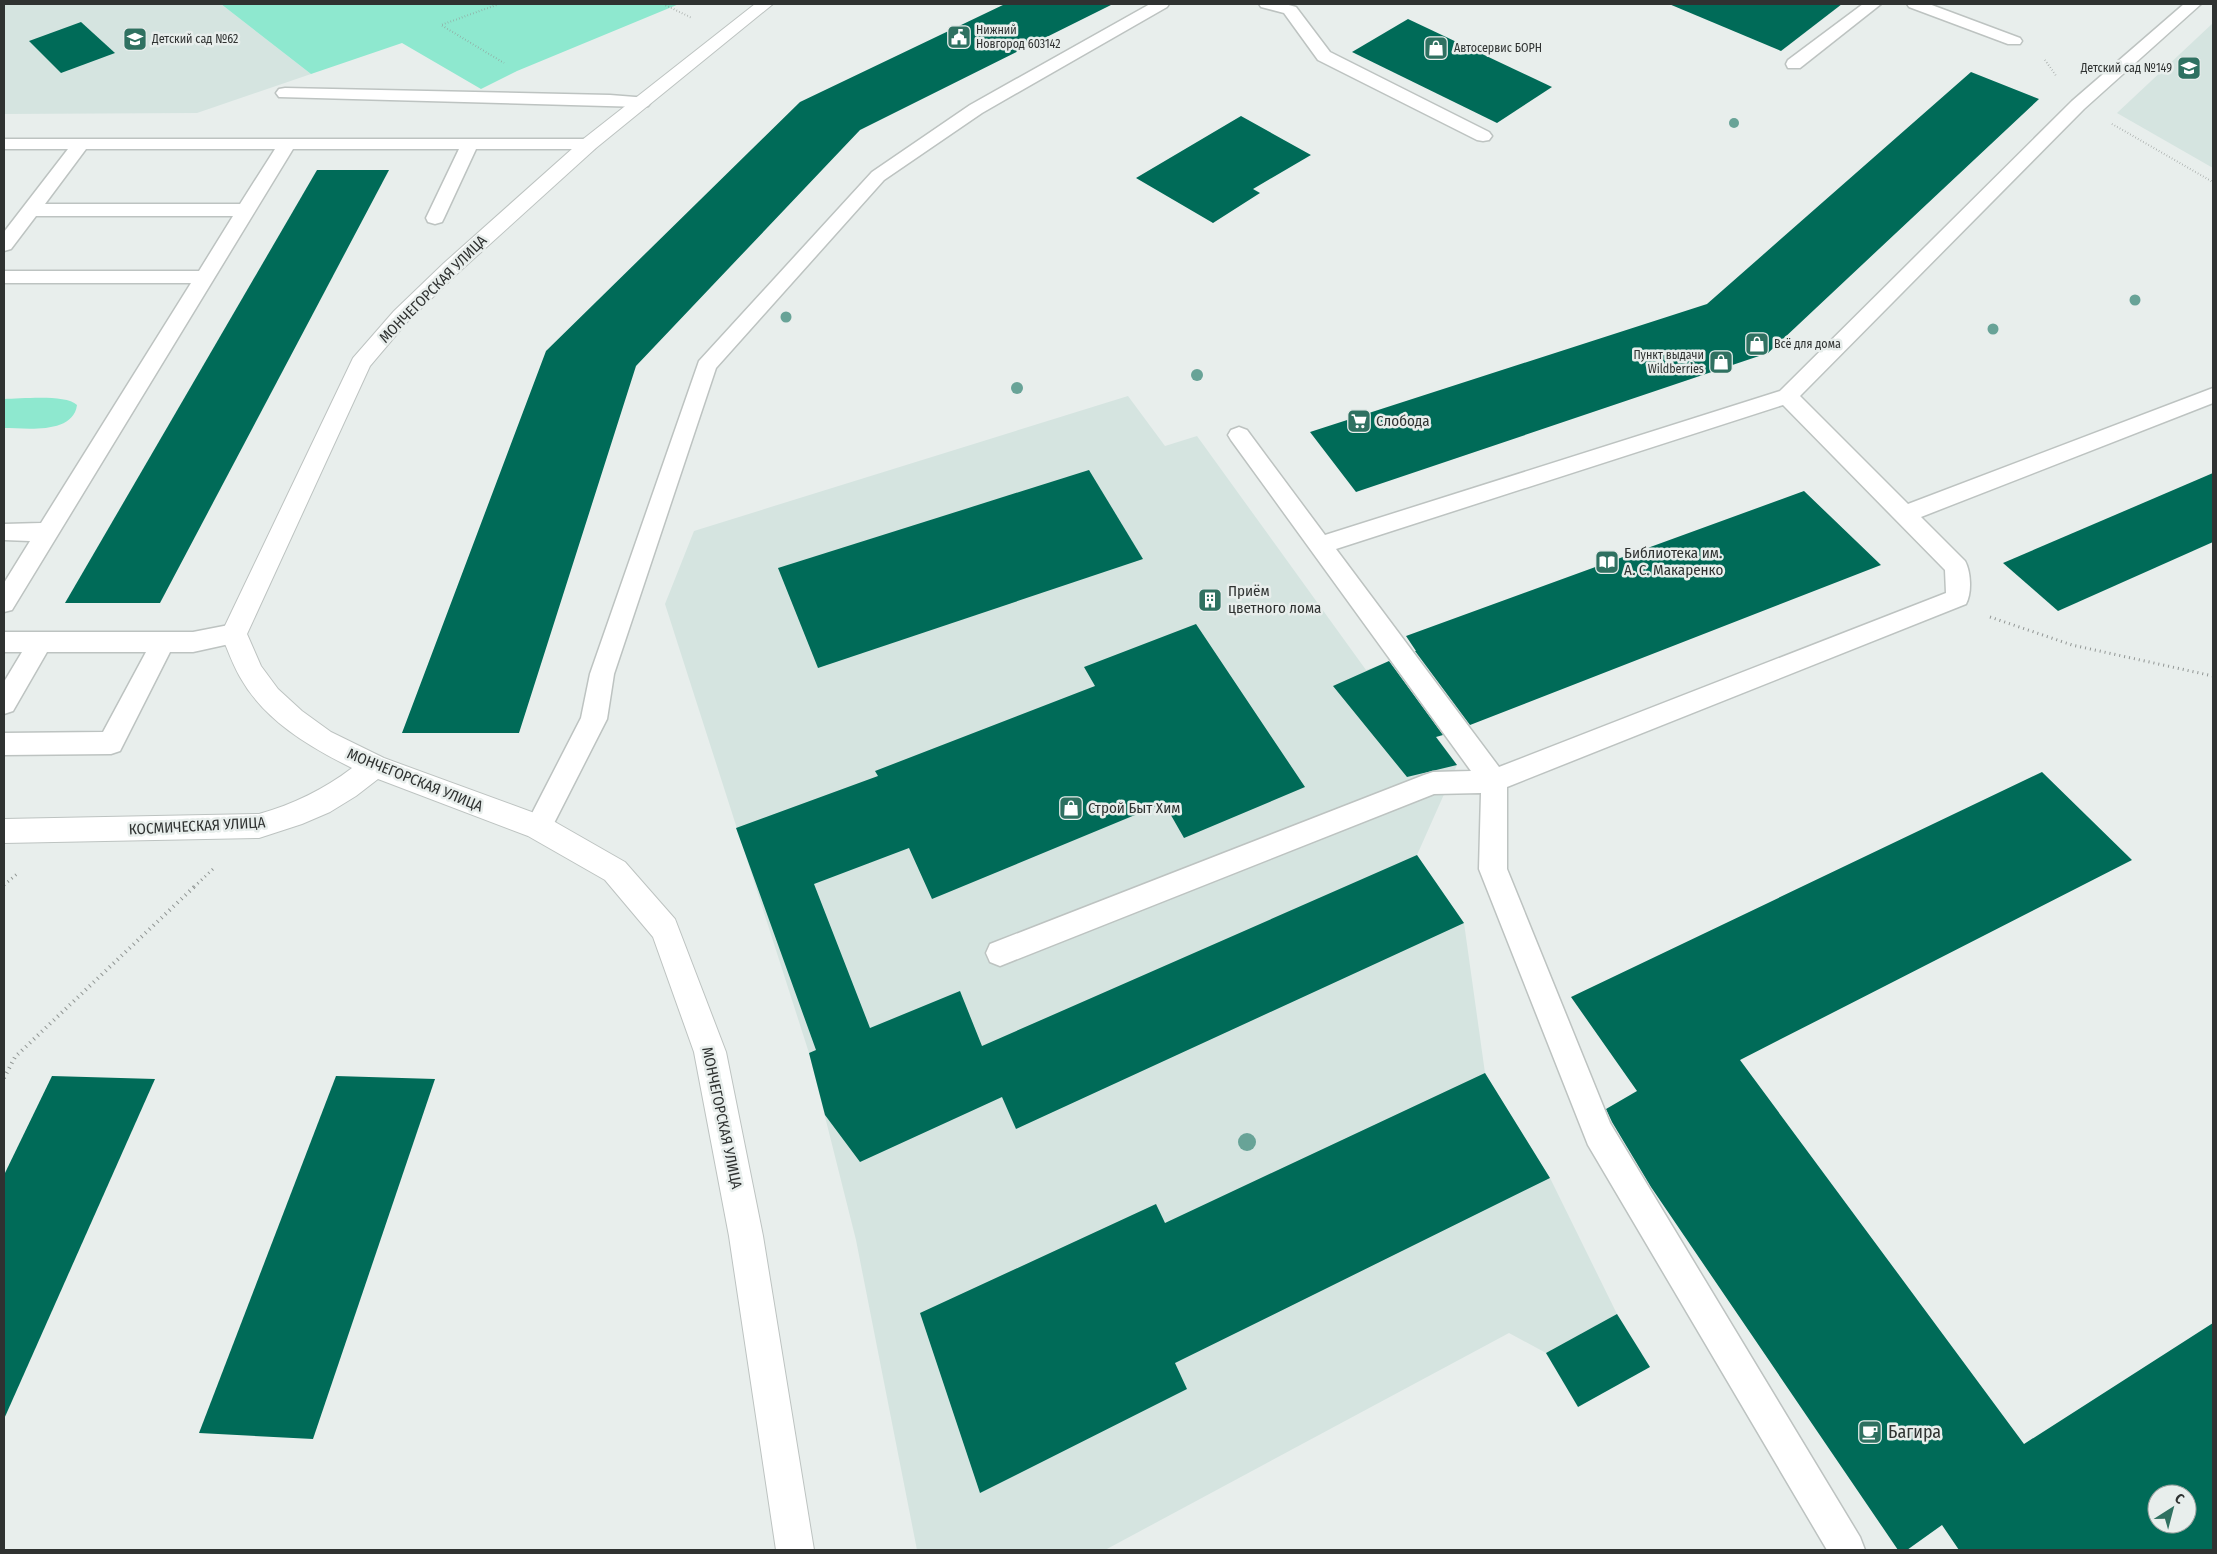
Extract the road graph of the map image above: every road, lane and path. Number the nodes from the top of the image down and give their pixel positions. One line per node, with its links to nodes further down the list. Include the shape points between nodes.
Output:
1 (499, 4): 11 (path, via 441,25)
2 (765, 4): 13 (street, МОНЧЕГОРСКАЯ УЛИЦА)
3 (1162, 4): 45 (lane, via 976,109 878,176 706,366 602,674 594,719)
4 (1267, 4): 14 (lane, via 1290,10 1324,56)
5 (1849, 4): 8 (lane)
6 (1914, 4): 9 (lane)
7 (2193, 4): 27 (lane, via 2078,105)
8 (1869, 7): 10 (lane)
9 (2014, 41)
10 (1794, 64)
11 (509, 66)
12 (285, 93): 13 (lane)
13 (642, 102): 19 (street, МОНЧЕГОРСКАЯ УЛИЦА)
14 (1483, 136)
15 (4, 144): 16 (lane)
16 (81, 144): 17 (lane); 20 (lane)
17 (287, 144): 18 (lane); 21 (lane)
18 (470, 144): 19 (lane); 22 (lane)
19 (589, 144): 35 (street, МОНЧЕГОРСКАЯ УЛИЦА, via 444,275 361,363)
20 (31, 210): 21 (lane); 23 (lane)
21 (247, 210): 25 (lane)
22 (434, 218)
23 (4, 245)
24 (4, 277): 25 (lane)
25 (205, 277): 31 (lane)
26 (2213, 395): 29 (lane)
27 (1787, 396): 29 (lane); 32 (lane)
28 (1239, 435): 32 (lane)
29 (1905, 514): 33 (lane, via 1957,567 1958,598)
30 (4, 532): 31 (lane)
31 (48, 532): 34 (lane)
32 (1320, 545): 43 (lane)
33 (1948, 602): 39 (path, via 2072,645); 43 (lane)
34 (4, 603)
35 (234, 634): 38 (lane, via 193,642); 42 (street, МОНЧЕГОРСКАЯ УЛИЦА, via 250,671 269,696 293,719 320,740)
36 (4, 642): 37 (lane)
37 (40, 642): 38 (lane); 40 (lane)
38 (164, 642): 41 (lane, via 111,743)
39 (2213, 676)
40 (4, 704)
41 (4, 744)
42 (374, 766): 44 (street, КОСМИЧЕСКАЯ УЛИЦА, via 323,804); 45 (street, МОНЧЕГОРСКАЯ УЛИЦА)
43 (1494, 780): 47 (lane, via 1433,782); 50 (lane, via 1493,869 1599,1134)
44 (259, 826): 46 (street, КОСМИЧЕСКАЯ УЛИЦА); 48 (path, via 15,1057)
45 (538, 827): 49 (street, МОНЧЕГОРСКАЯ УЛИЦА, via 615,871 665,929 710,1052 746,1236)
46 (4, 831)
47 (1000, 953)
48 (4, 1078)
49 (796, 1550)
50 (1847, 1550)

